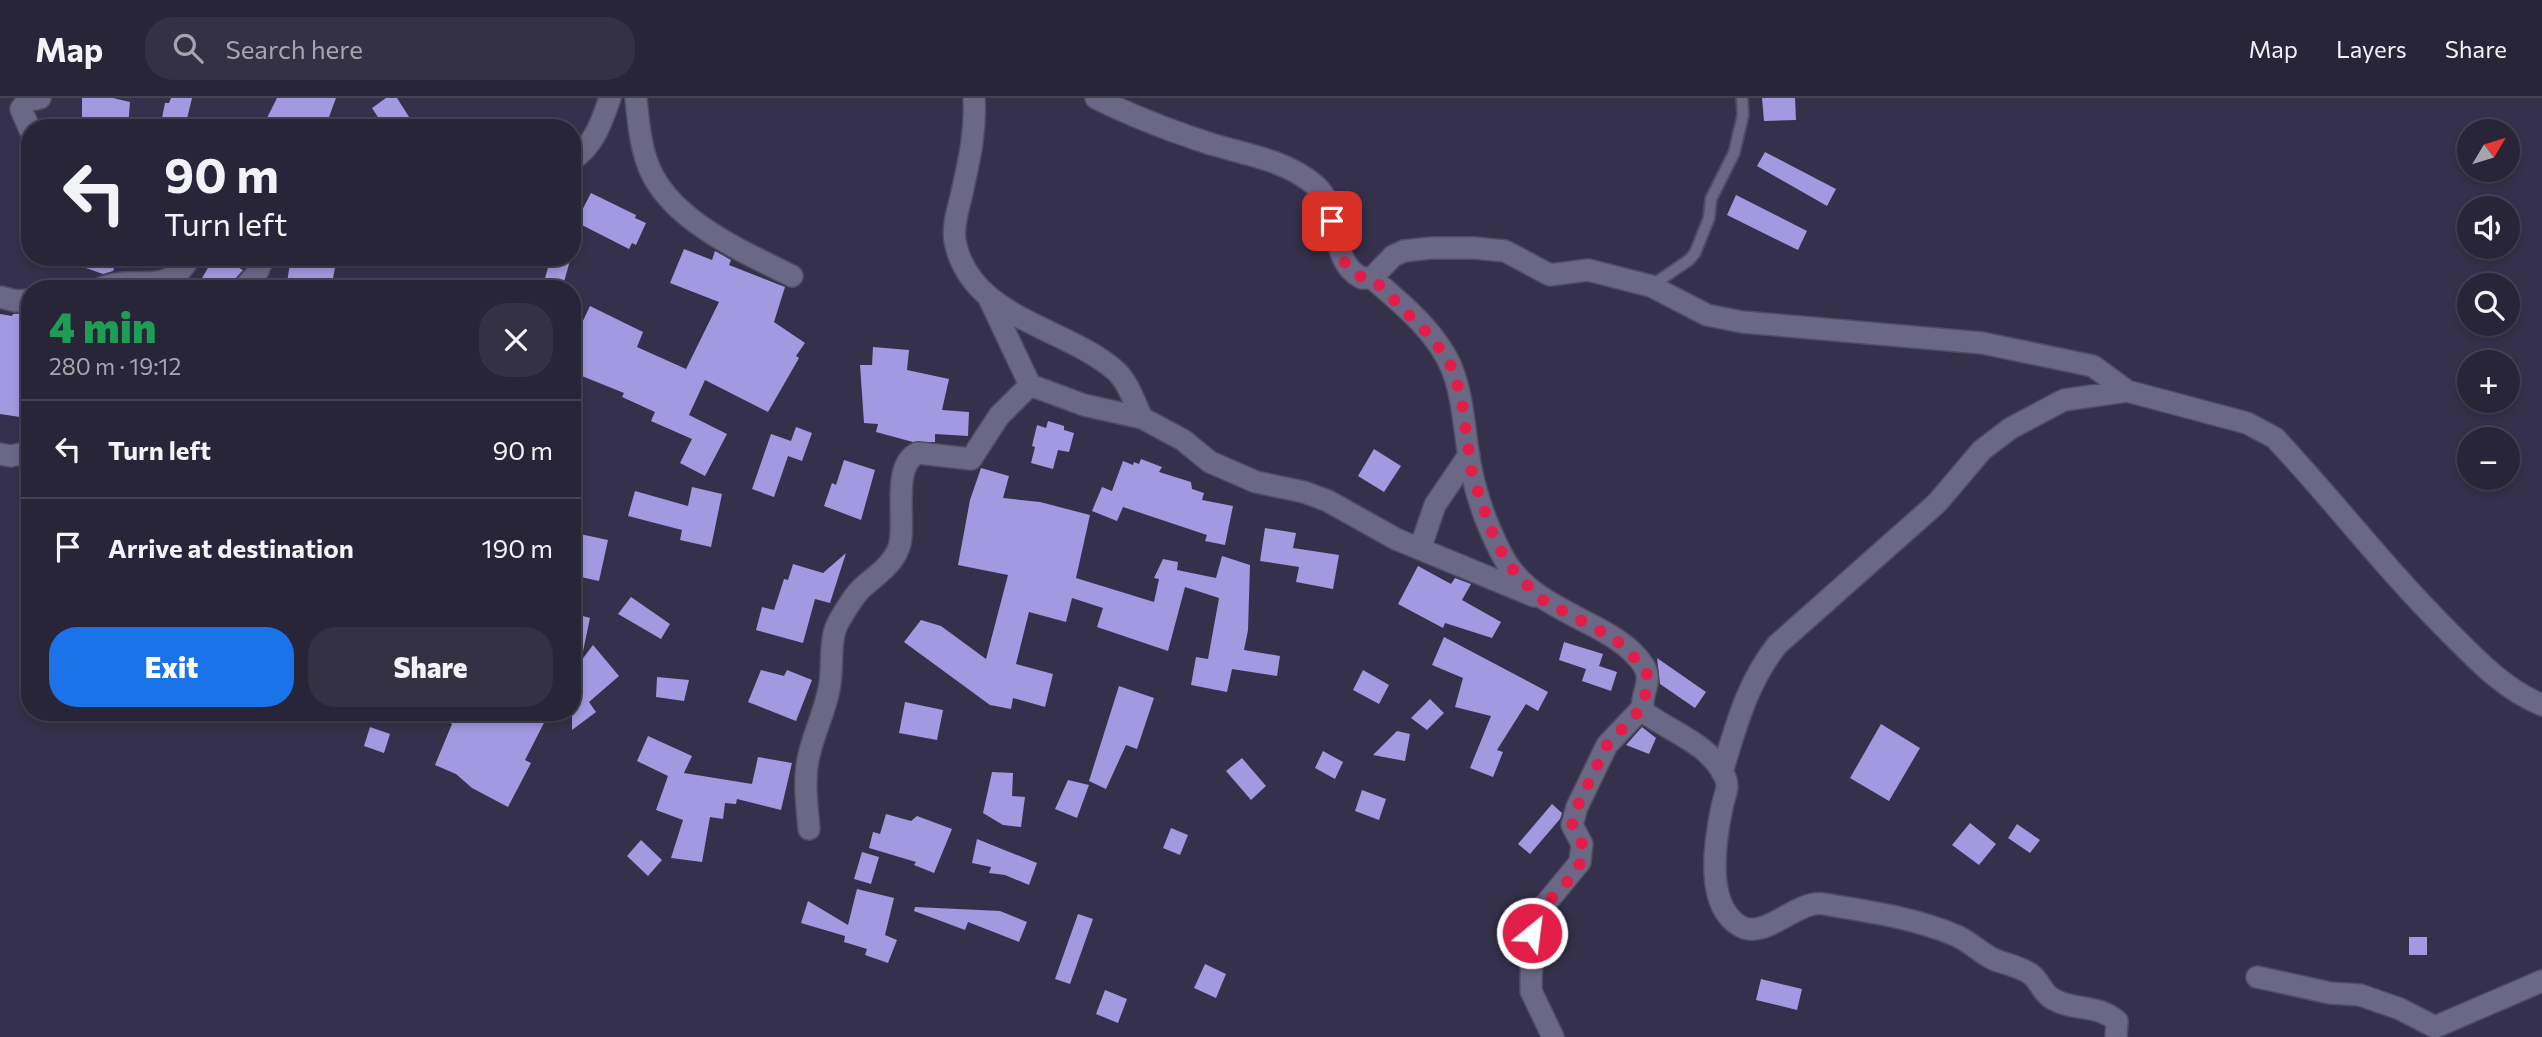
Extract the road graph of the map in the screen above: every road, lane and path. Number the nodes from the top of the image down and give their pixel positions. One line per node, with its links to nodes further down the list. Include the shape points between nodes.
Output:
1 (40, 98): 7 (street, via 27,101 21,109)
2 (610, 98): 8 (street, via 597,134)
3 (636, 98): 10 (street, via 647,163 674,203 722,241)
4 (974, 98): 14 (street, via 973,144 955,239 962,262)
5 (1097, 98): 11 (street, via 1140,120 1292,169 1322,192 1345,265 1362,278)
6 (1742, 98): 13 (lane, via 1743,116 1734,153 1711,199 1695,253)
7 (25, 119)
8 (581, 153)
9 (186, 266): 12 (street)
10 (792, 276)
11 (1372, 278): 13 (street, via 1404,251 1474,247 1505,251 1550,275 1588,270); 22 (street, via 1434,340 1451,366 1461,396)
12 (167, 280)
13 (1651, 286): 18 (street, via 1707,315 1742,322 1982,343 2093,366)
14 (988, 296): 17 (street); 19 (street, via 1118,373)
15 (0, 297): 16 (street)
16 (21, 301)
17 (1030, 385): 19 (street, via 1084,405); 28 (street, via 999,416 971,459 918,453 910,458 904,474 903,536 898,551 859,591 834,634 830,687 808,756)
18 (2127, 391): 25 (street, via 2247,423 2276,438 2413,596 2484,669); 27 (street, via 2064,400 2011,428 1982,450 1937,503 1777,645 1744,699)
19 (1142, 418): 23 (street, via 1183,440 1210,462 1256,481 1328,501)
20 (0, 454): 21 (street)
21 (21, 454)
22 (1469, 455): 23 (street, via 1435,505); 24 (street, via 1491,530 1507,563)
23 (1420, 549): 24 (street)
24 (1539, 598): 26 (street, via 1630,651 1649,680)
25 (2542, 705)
26 (1642, 708): 27 (street, via 1704,749); 32 (street, via 1607,745 1577,807 1572,825 1582,844 1580,862 1534,918 1531,991)
27 (1722, 772): 33 (street, via 1728,788 1713,857 1721,898 1742,928 1753,930 1813,902 1911,921 1958,936 1992,958 2028,973 2053,1000 2108,1014 2117,1021)
28 (809, 829)
29 (2257, 977): 31 (street, via 2360,995 2400,1009)
30 (2542, 981): 31 (street)
31 (2439, 1032)
32 (1553, 1037)
33 (2116, 1037)

